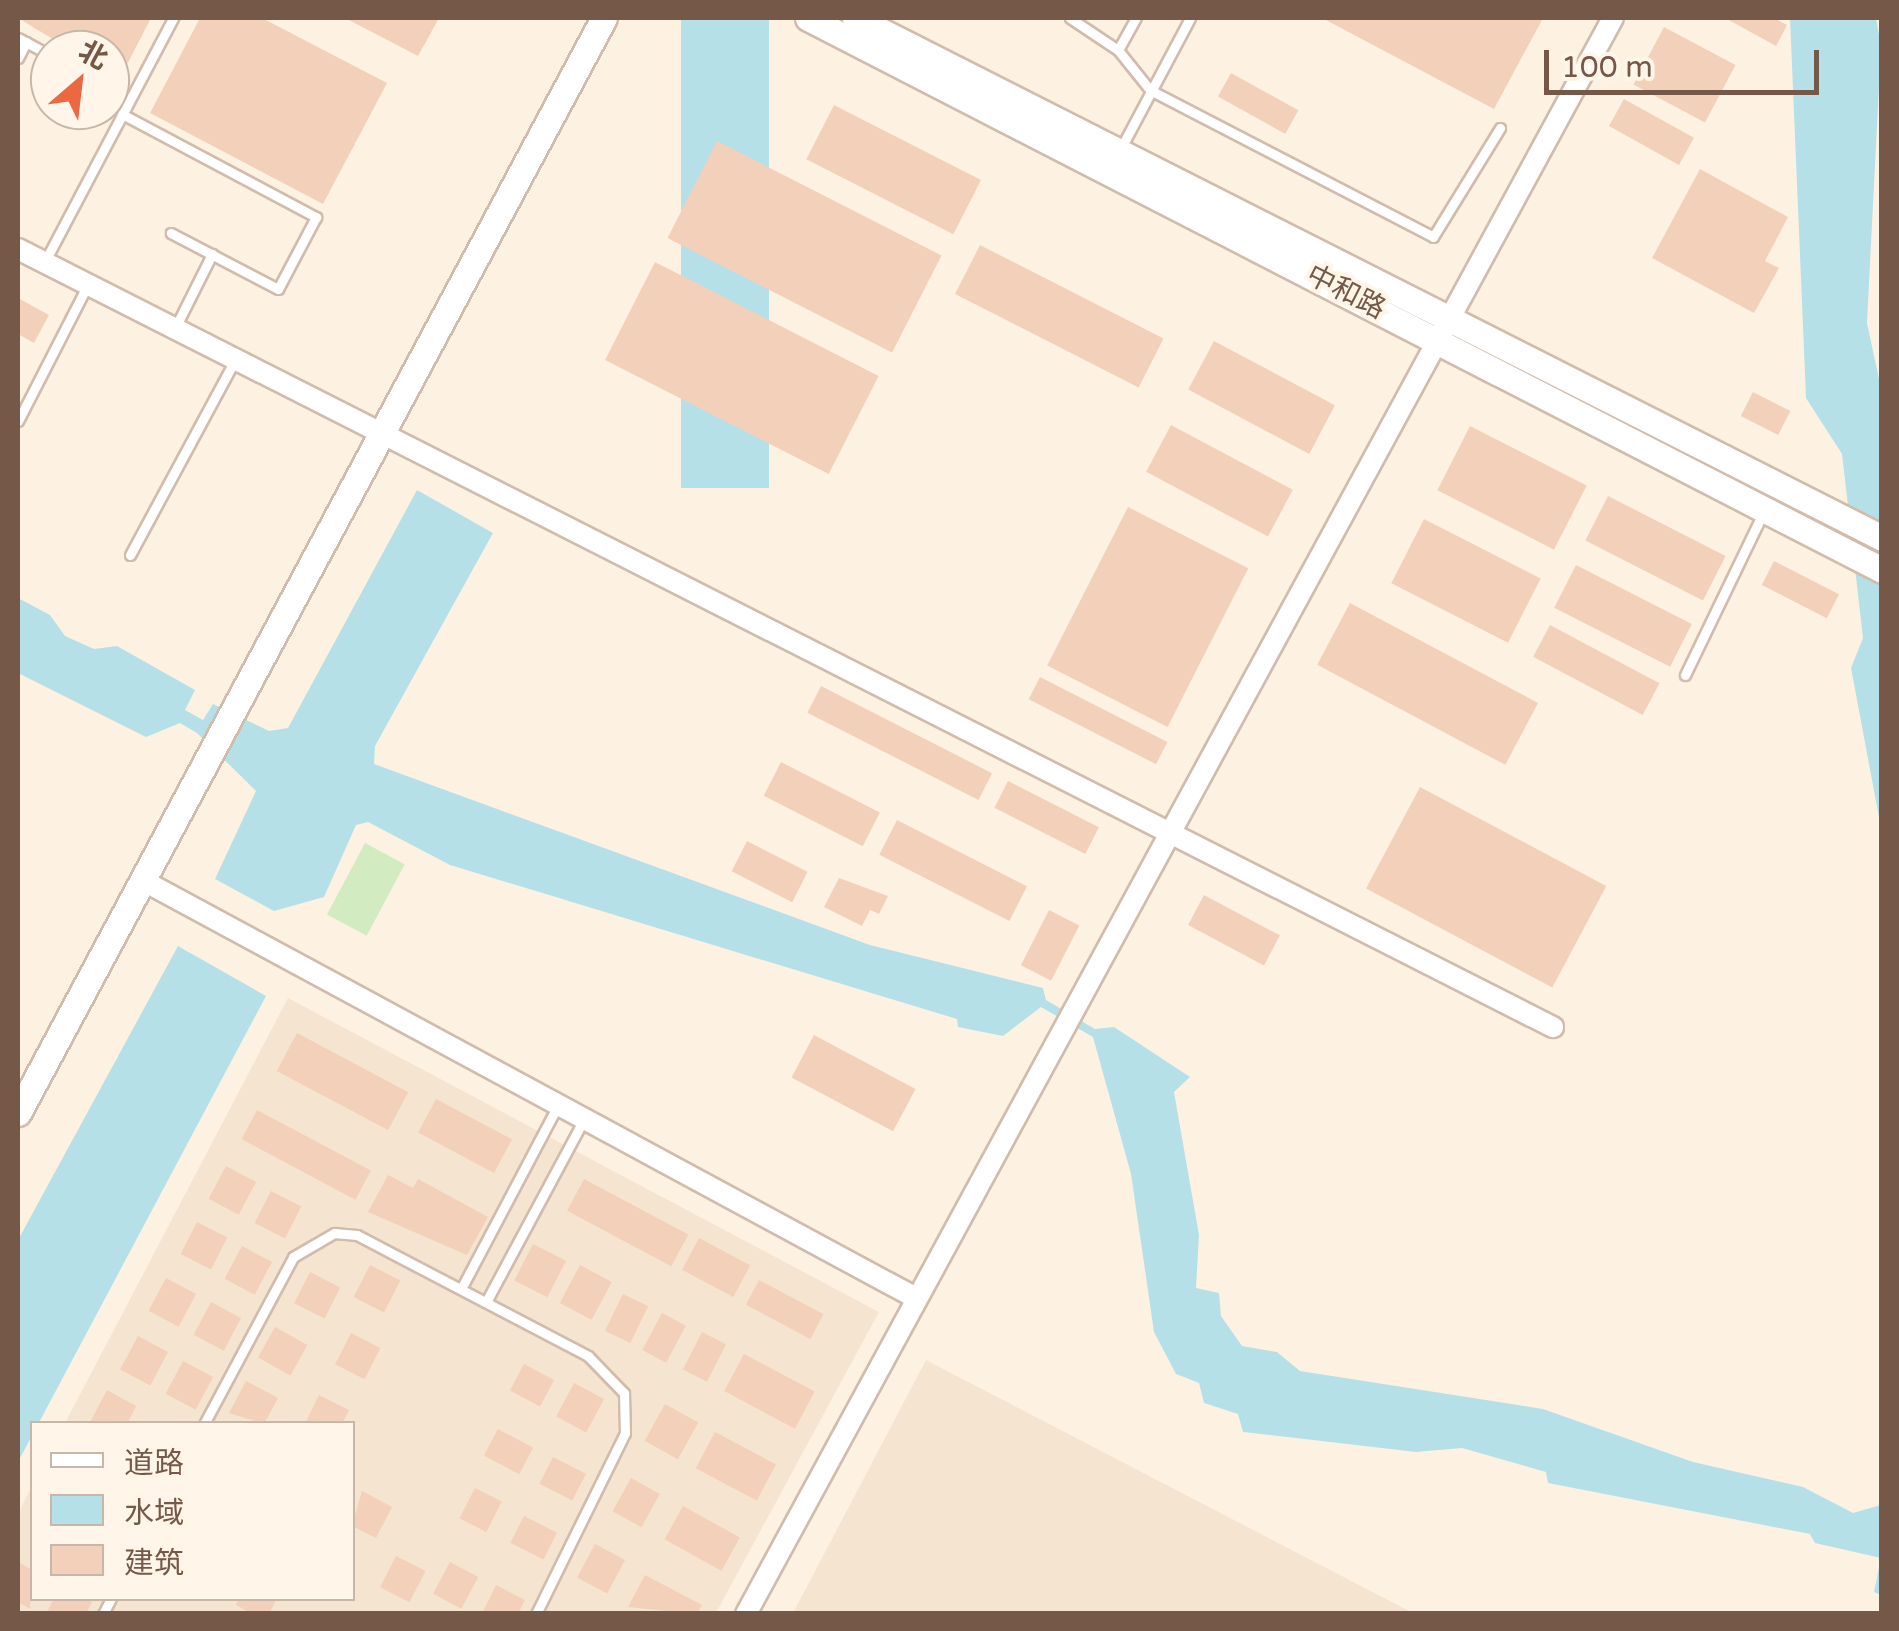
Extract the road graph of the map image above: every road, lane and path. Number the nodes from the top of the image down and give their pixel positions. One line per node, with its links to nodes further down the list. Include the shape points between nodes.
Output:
1 (173, 18): 13 (lane)
2 (604, 18): 27 (main road)
3 (808, 18): 23 (main road, 中和路)
4 (856, 18): 17 (main road, 中和路)
5 (1070, 18): 10 (lane)
6 (1136, 18): 10 (lane)
7 (1190, 18): 12 (lane)
8 (1612, 18): 23 (street)
9 (22, 40): 11 (lane)
10 (1118, 50): 12 (lane)
11 (18, 58)
12 (1150, 90): 15 (lane, via 1433,237); 17 (lane)
13 (130, 99)
14 (130, 118): 20 (lane, via 316,218 278,289)
15 (1500, 128)
16 (114, 130): 21 (lane)
17 (1120, 150): 23 (main road, 中和路)
18 (171, 233): 20 (lane)
19 (18, 249): 21 (street)
20 (212, 254): 24 (lane)
21 (44, 263): 22 (street)
22 (88, 285): 24 (street); 26 (lane)
23 (1438, 325): 28 (main road, 中和路); 29 (main road, 中和路); 33 (street)
24 (174, 330): 25 (street)
25 (235, 360): 27 (street); 30 (lane)
26 (18, 421)
27 (378, 434): 33 (street); 34 (main road)
28 (1765, 510): 31 (main road, 中和路); 32 (lane)
29 (1882, 538)
30 (130, 556)
31 (1882, 570)
32 (1686, 675)
33 (1169, 832): 35 (street); 40 (street)
34 (142, 880): 36 (street); 37 (main road)
35 (1553, 1027)
36 (558, 1105): 38 (street); 39 (lane)
37 (18, 1113)
38 (584, 1118): 40 (street); 41 (lane)
39 (461, 1289): 41 (lane); 42 (lane, via 357,1236 312,1240 293,1257)
40 (916, 1298): 44 (street)
41 (486, 1302): 43 (lane, via 612,1374 629,1412)
42 (206, 1421)
43 (536, 1614)
44 (746, 1614)

